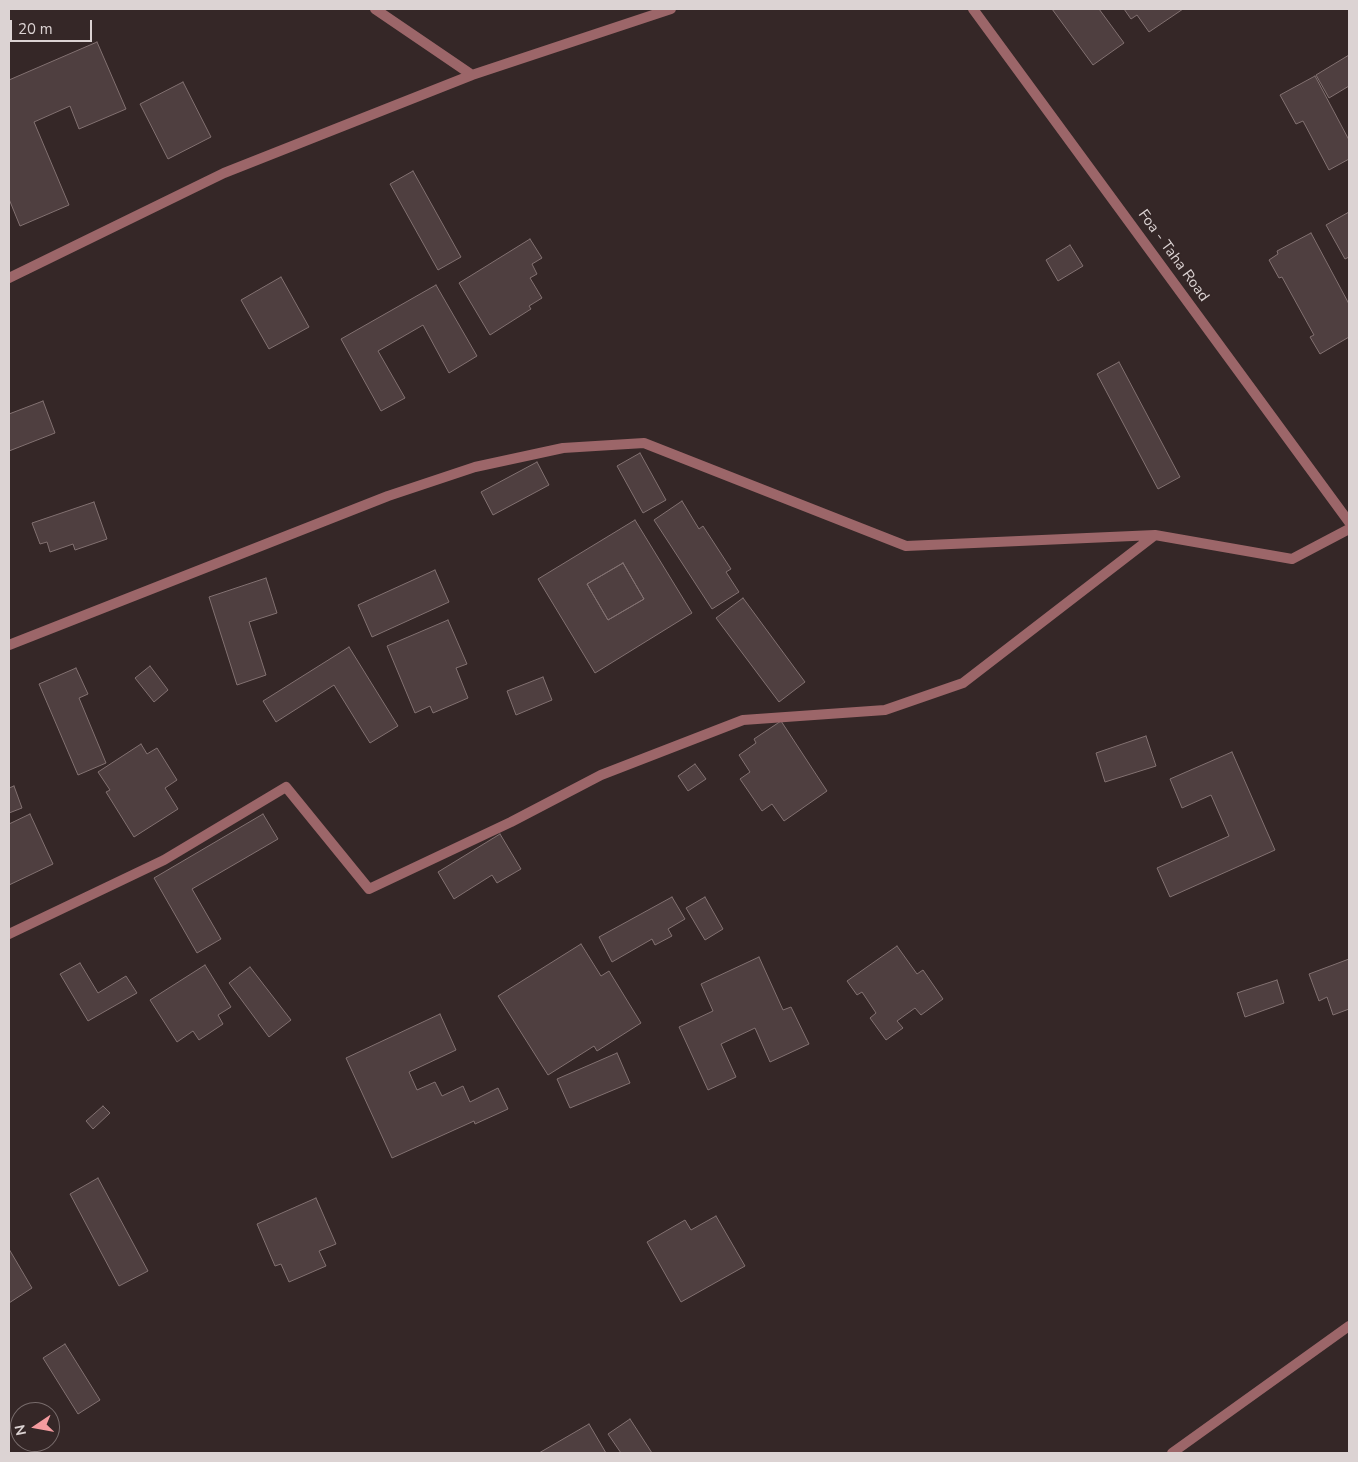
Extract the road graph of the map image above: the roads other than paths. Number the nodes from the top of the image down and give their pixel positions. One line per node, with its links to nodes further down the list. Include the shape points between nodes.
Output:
1 (375, 9): 4 (street)
2 (671, 9): 4 (street)
3 (973, 9): 6 (street, Foa - Taha Road)
4 (472, 75): 5 (street, via 224,173)
5 (9, 278)
6 (1349, 522)
7 (1349, 529): 8 (street, via 1292,559)
8 (1155, 536): 9 (street, via 906,546 644,443 563,448 475,467 388,496); 10 (street, via 964,682 885,710 743,720 601,775 370,889 286,787 164,860)
9 (9, 644)
10 (9, 934)
11 (1349, 1326): 12 (street)
12 (1172, 1453)

